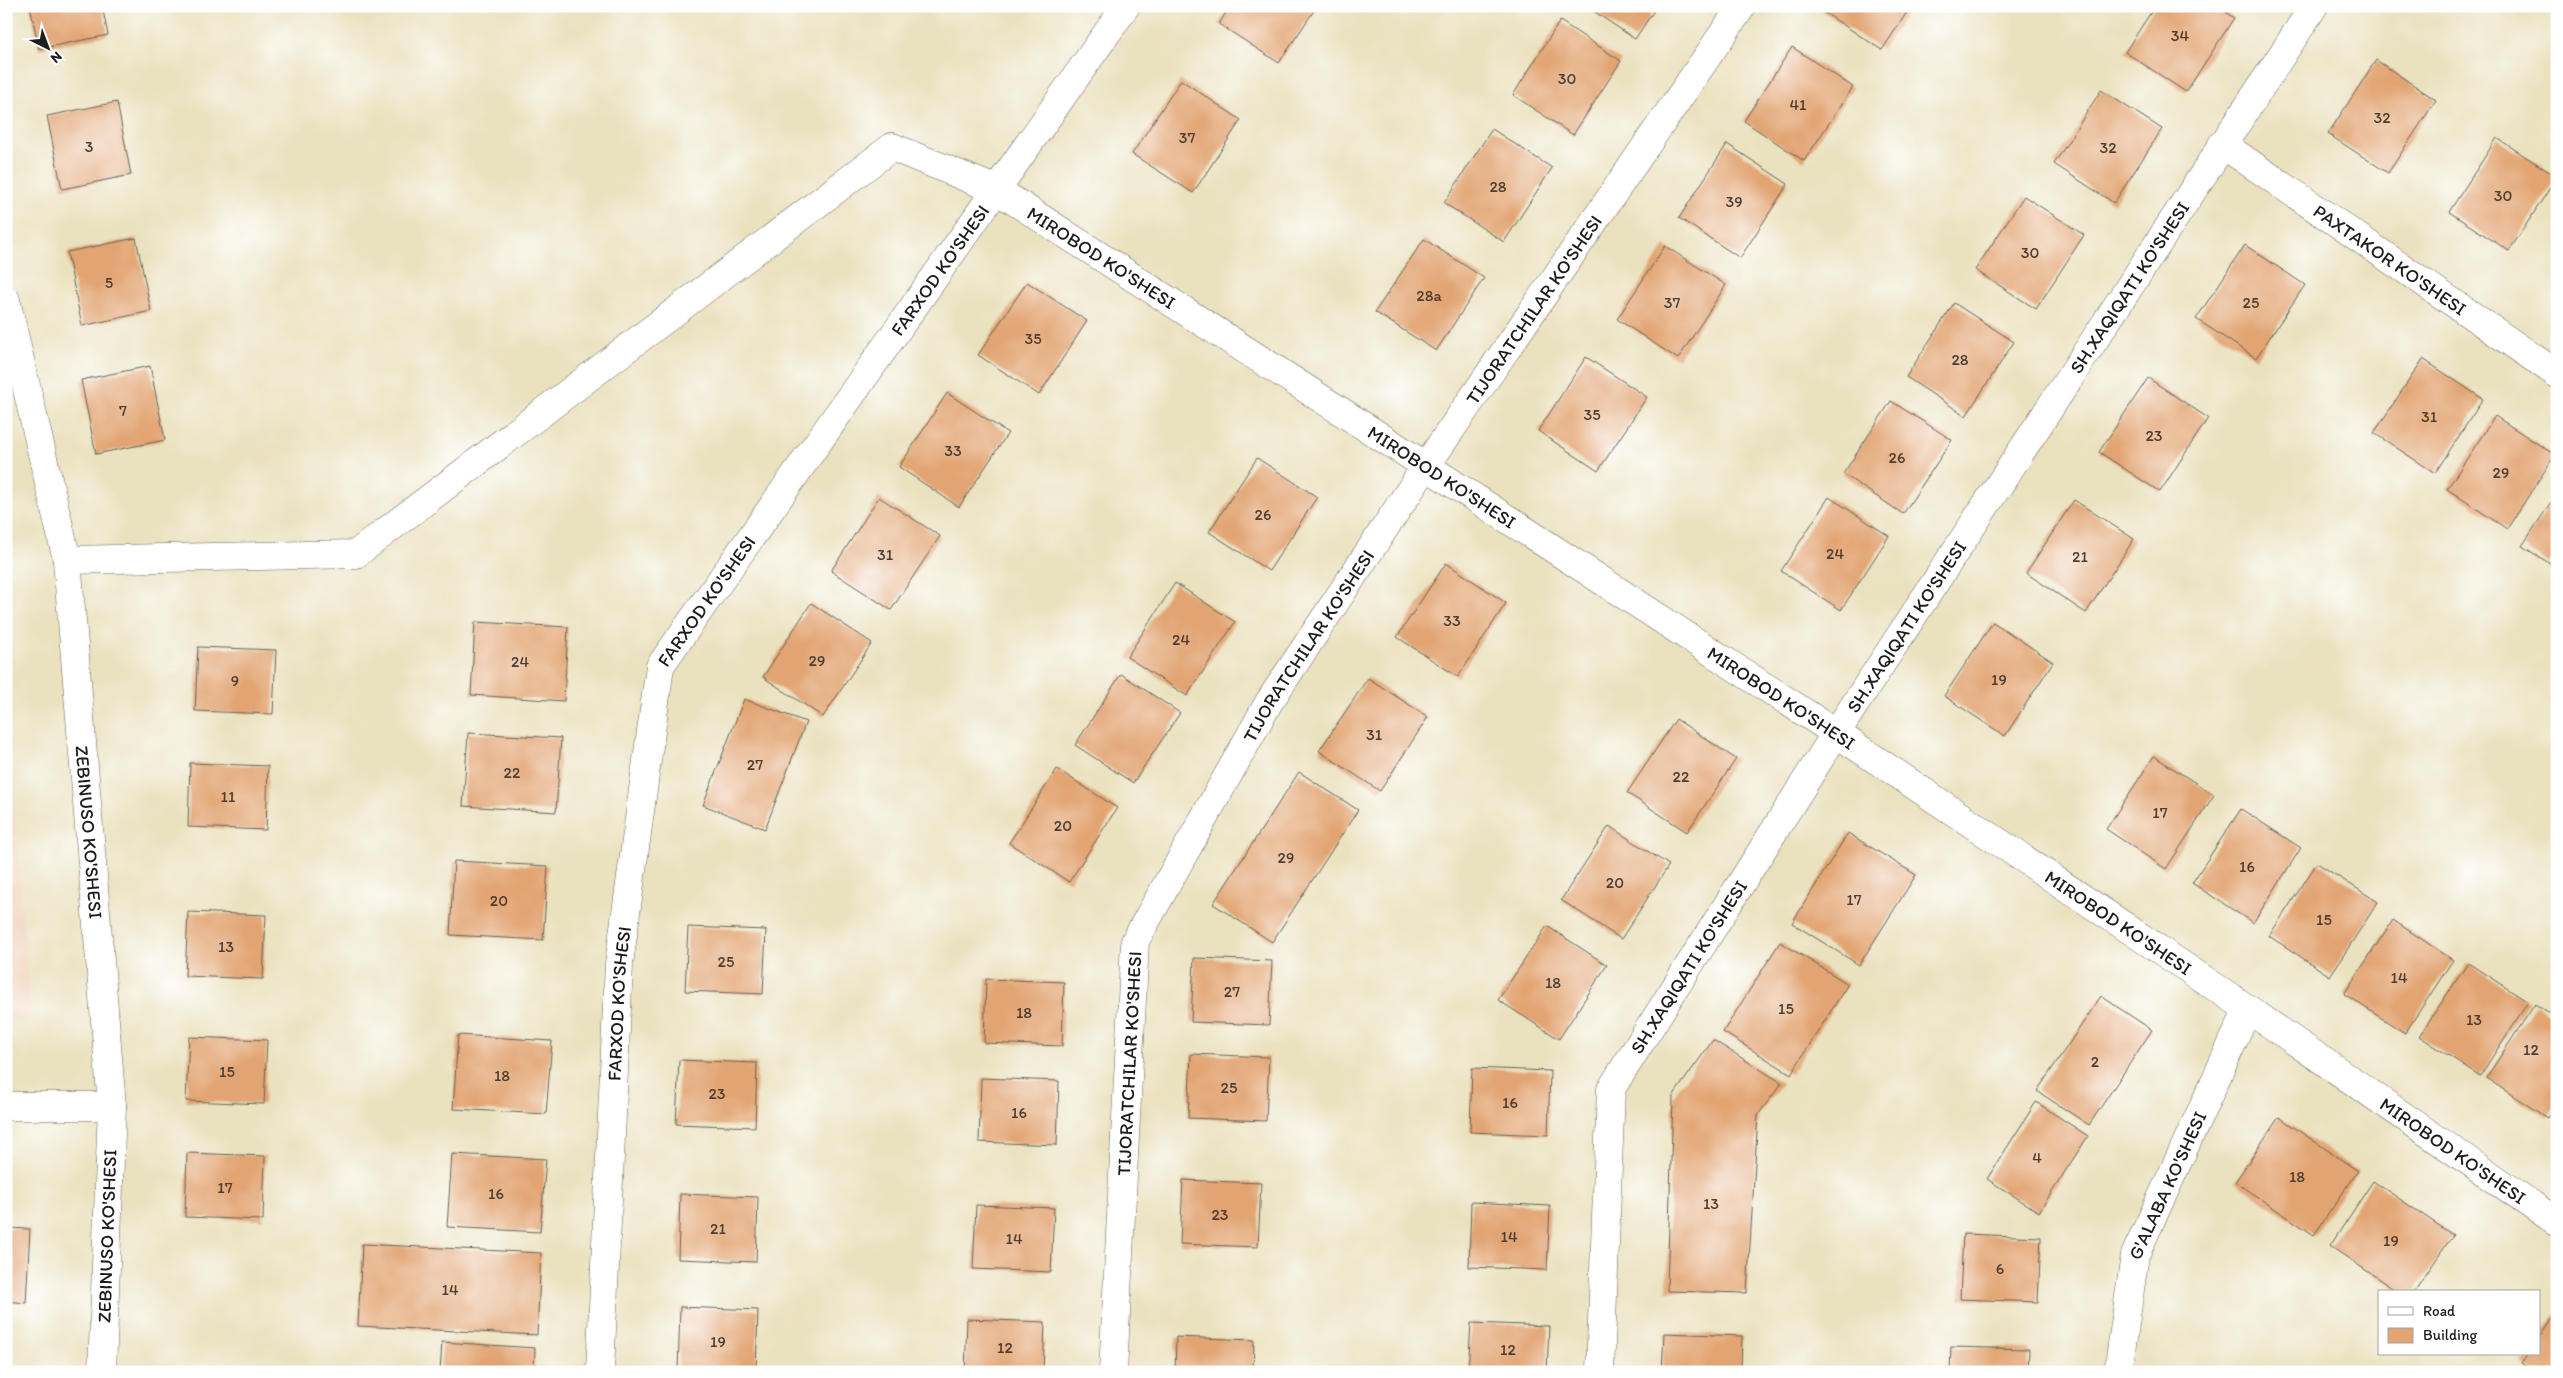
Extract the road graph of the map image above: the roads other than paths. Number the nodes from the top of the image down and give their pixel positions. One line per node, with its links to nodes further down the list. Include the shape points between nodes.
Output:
1 (1126, 6): 5 (street, FARXOD KO'SHESI)
2 (1742, 6): 8 (street, TIJORATCHILAR KO'SHESI)
3 (2314, 6): 4 (street, SH.XAQIQATI KO'SHESI)
4 (2222, 144): 7 (street, PAXTAKOR KO'SHESI); 10 (street, SH.XAQIQATI KO'SHESI)
5 (997, 190): 8 (street, MIROBOD KO'SHESI); 9 (street, MIROBOD KO'SHESI, via 892,147 356,554); 16 (street, FARXOD KO'SHESI, via 660,666 619,964)
6 (6, 300): 9 (street, ZEBINUSO KO'SHESI)
7 (2557, 374)
8 (1426, 466): 10 (street, MIROBOD KO'SHESI); 17 (street, TIJORATCHILAR KO'SHESI, via 1270,702 1135,941)
9 (66, 560): 13 (street, ZEBINUSO KO'SHESI)
10 (1836, 733): 11 (street, MIROBOD KO'SHESI); 18 (street, SH.XAQIQATI KO'SHESI, via 1611,1089)
11 (2248, 1009): 14 (street, MIROBOD KO'SHESI); 19 (street, G'ALABA KO'SHESI, via 2135,1255)
12 (6, 1106): 13 (street)
13 (112, 1106): 15 (street, ZEBINUSO KO'SHESI)
14 (2557, 1222)
15 (102, 1372)
16 (600, 1372)
17 (1112, 1372)
18 (1600, 1372)
19 (2118, 1372)

